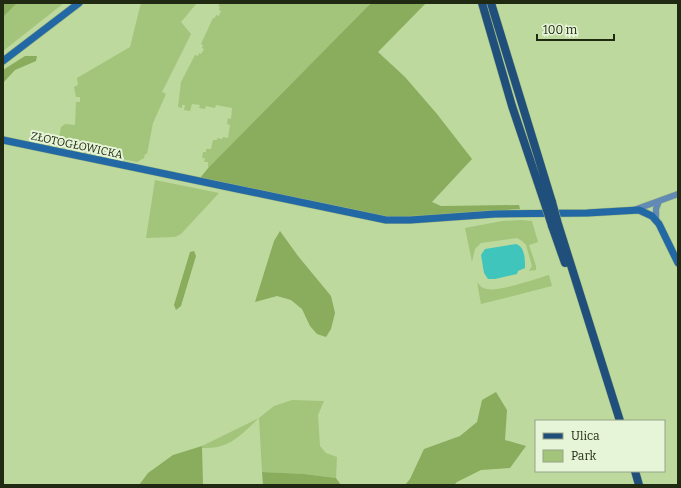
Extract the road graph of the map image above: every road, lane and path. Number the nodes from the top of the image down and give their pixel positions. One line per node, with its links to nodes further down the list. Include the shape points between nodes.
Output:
1 (78, 3): 4 (main road)
2 (482, 3): 8 (main road, via 512,106)
3 (491, 3): 8 (main road)
4 (3, 61)
5 (3, 140): 9 (main road, ZŁOTOGŁOWICKA, via 386,220)
6 (678, 194): 7 (street)
7 (659, 201): 9 (street); 10 (street)
8 (549, 203): 11 (main road, bridge)
9 (634, 210): 10 (main road, via 647,213)
10 (656, 220): 12 (main road)
11 (555, 225): 13 (main road); 14 (main road)
12 (678, 263)
13 (614, 420)
14 (620, 420)
15 (630, 472): 17 (main road)
16 (635, 472): 18 (main road)
17 (634, 485)
18 (640, 485)

